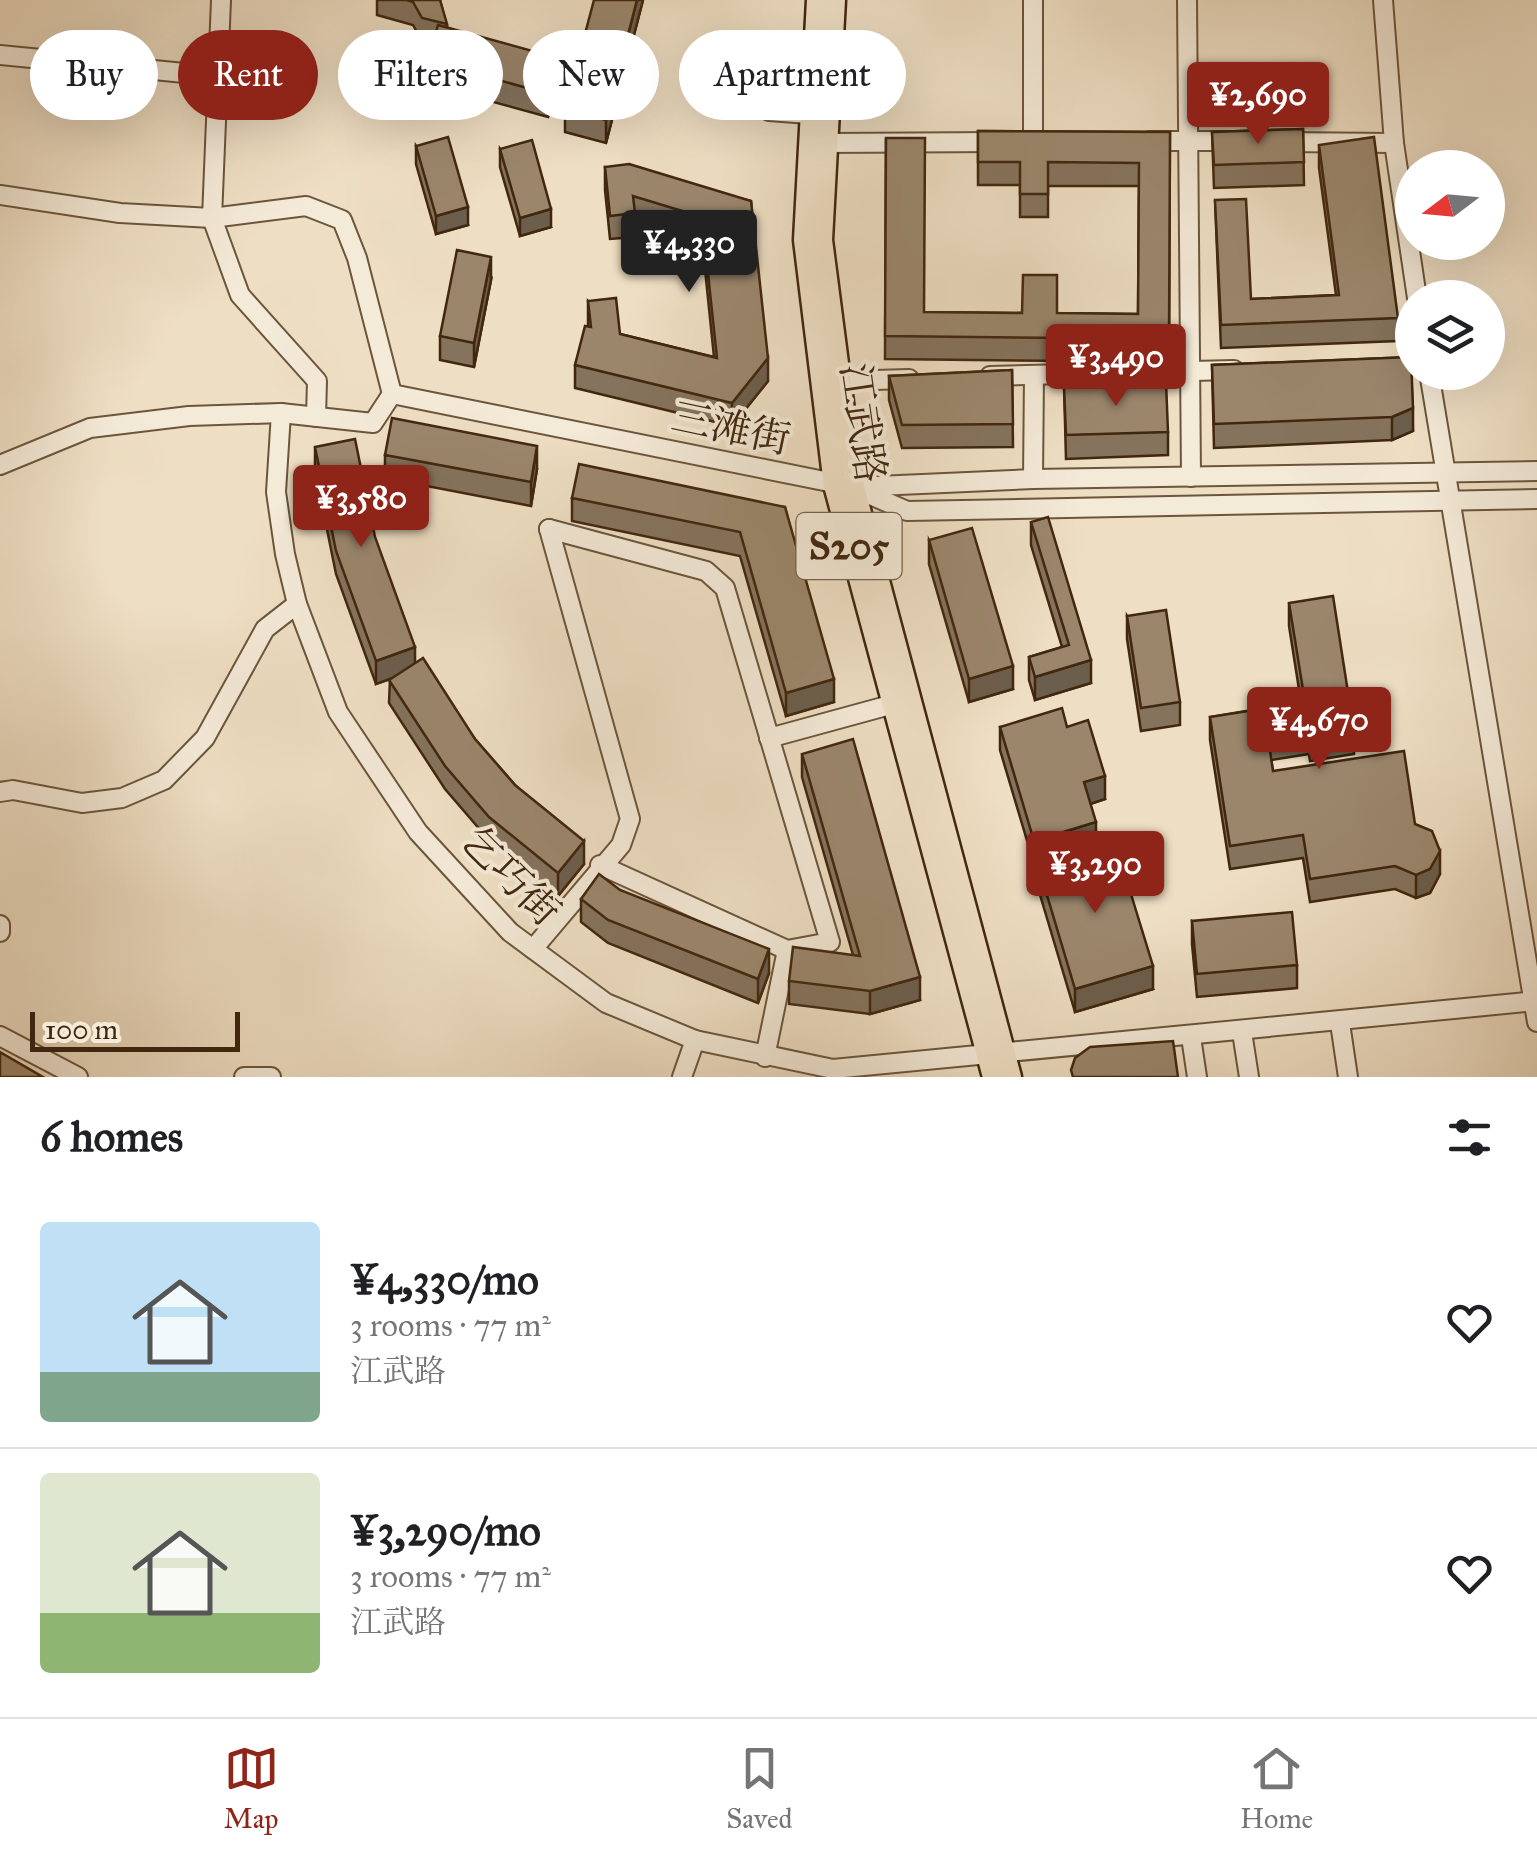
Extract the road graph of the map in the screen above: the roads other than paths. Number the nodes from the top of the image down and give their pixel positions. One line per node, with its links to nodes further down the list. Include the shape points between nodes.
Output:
1 (221, 0): 7 (street)
2 (817, 0): 8 (main road, 江武路 / S205)
3 (835, 0): 17 (main road, 江武路 / S205)
4 (1032, 0): 15 (street)
5 (1187, 0): 14 (street)
6 (1382, 0): 18 (street)
7 (219, 30)
8 (815, 30)
9 (0, 55): 10 (street)
10 (178, 72)
11 (214, 120): 20 (street)
12 (809, 120): 37 (main road, 江武路 / S205, via 804,240)
13 (1130, 141): 14 (street)
14 (1188, 141): 18 (street); 23 (street)
15 (1032, 142): 16 (street); 17 (street)
16 (1052, 142)
17 (826, 143): 27 (main road, 江武路 / S205, via 822,240)
18 (1394, 143): 21 (street)
19 (0, 195): 20 (street)
20 (212, 218): 29 (street, via 306,206 342,220); 31 (street, via 240,295 317,381)
21 (1414, 280)
22 (1245, 370): 23 (street)
23 (1190, 371): 24 (street); 35 (street)
24 (1034, 375): 25 (street); 36 (street)
25 (976, 377)
26 (937, 378): 27 (street)
27 (840, 381): 37 (main road, 江武路 / S205)
28 (1432, 390): 34 (street)
29 (392, 394): 31 (street, via 374,423); 37 (street, 三滩街)
30 (281, 413): 31 (street); 32 (street, via 90,428); 40 (street, 乞巧街, via 276,492)
31 (316, 416)
32 (0, 465)
33 (1537, 471): 34 (street, 三滩街)
34 (1448, 473): 35 (street, 三滩街); 39 (street)
35 (1190, 477): 36 (street, 三滩街)
36 (1032, 480): 37 (street, 三滩街)
37 (844, 486): 39 (street, via 907,511); 41 (main road, 江武路 / S205); 54 (main road, 江武路 / S205)
38 (1537, 499): 39 (street)
39 (1452, 500): 47 (street)
40 (297, 604): 43 (street, via 265,629 204,738 164,780 122,798 82,803); 45 (street, 乞巧街, via 338,712 418,832)
41 (890, 705): 42 (street); 54 (main road, 江武路 / S205)
42 (770, 738): 44 (street, via 720,580 698,568 549,529 630,819 620,844); 46 (street, via 830,942)
43 (0, 792)
44 (600, 864): 45 (street); 46 (street)
45 (533, 949): 53 (street, 乞巧街, via 606,1003)
46 (787, 950): 55 (street)
47 (1536, 1001): 48 (street); 49 (street, 乞巧街)
48 (1537, 1022)
49 (1340, 1023): 50 (street, 乞巧街); 64 (street)
50 (1242, 1032): 52 (street, 乞巧街); 63 (street)
51 (0, 1036): 56 (street)
52 (1191, 1037): 54 (street, 乞巧街); 62 (street)
53 (695, 1040): 55 (street, 乞巧街); 59 (street)
54 (996, 1055): 55 (street, 乞巧街, via 833,1068); 60 (main road, 江武路 / S205); 61 (main road, 江武路 / S205)
55 (765, 1058)
56 (78, 1077)
57 (244, 1077): 58 (street)
58 (270, 1077)
59 (682, 1077)
60 (993, 1077)
61 (1011, 1077)
62 (1197, 1077)
63 (1249, 1077)
64 (1348, 1077)

